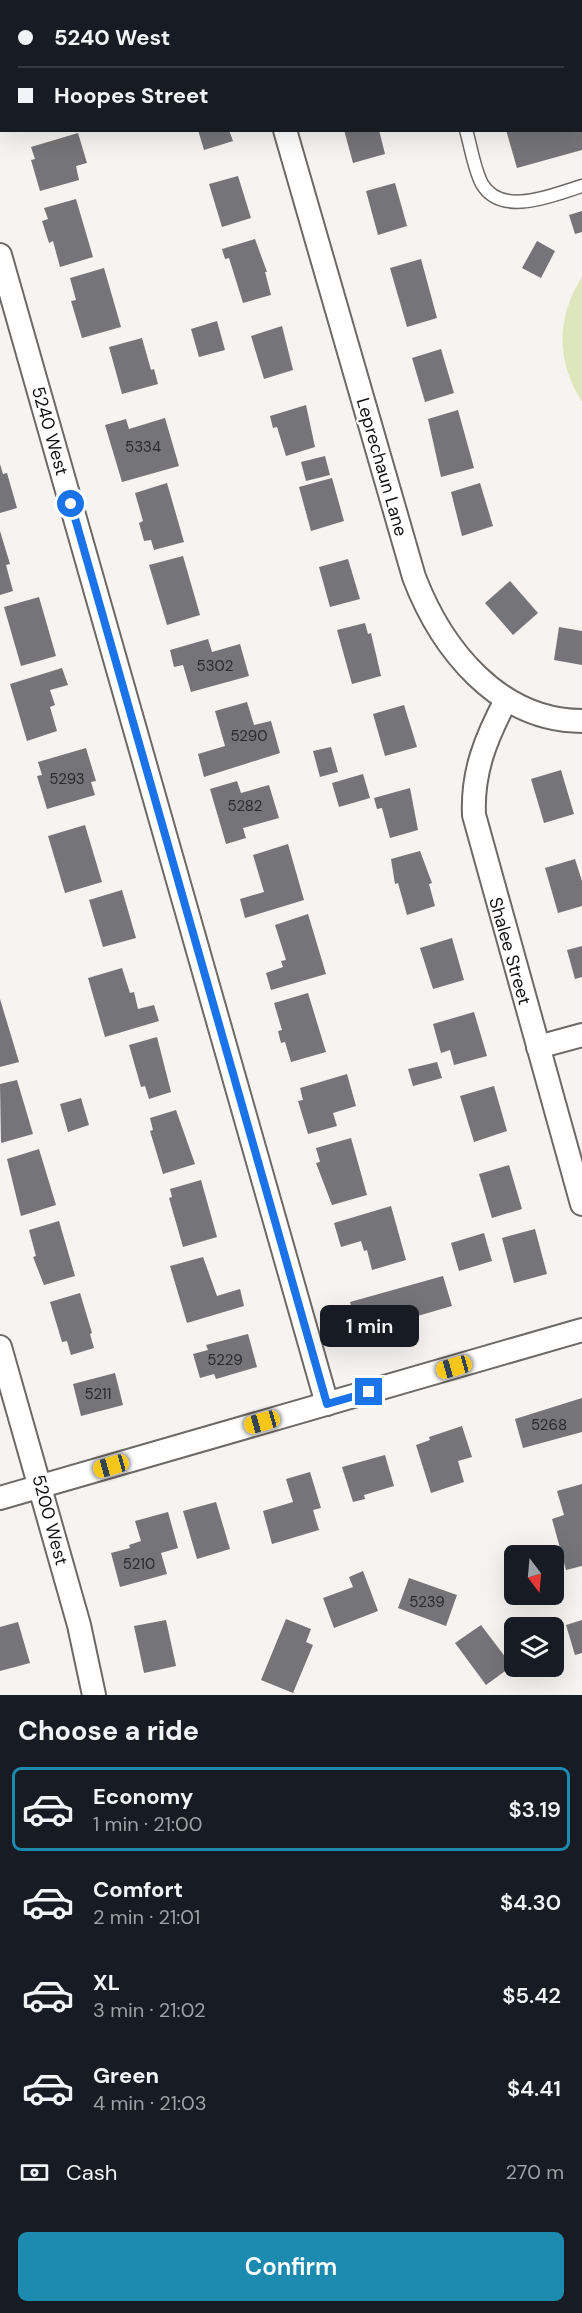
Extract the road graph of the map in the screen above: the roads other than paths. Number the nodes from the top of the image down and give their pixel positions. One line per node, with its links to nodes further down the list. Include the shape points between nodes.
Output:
1 (286, 132): 5 (street, Leprechaun Lane, via 426,609 459,657)
2 (467, 132): 3 (lane, via 483,185 496,198 513,202 532,200)
3 (582, 186)
4 (0, 255): 12 (street, 5240 West)
5 (506, 700): 6 (street, Leprechaun Lane, via 537,713); 8 (street, Shalee Street, via 478,762 474,815)
6 (582, 721)
7 (582, 1035): 8 (street)
8 (538, 1047): 9 (street, Shalee Street)
9 (582, 1204)
10 (582, 1330): 12 (street)
11 (0, 1347): 13 (street, 5200 West)
12 (327, 1404): 13 (street)
13 (41, 1486): 14 (street); 15 (street, 5200 West)
14 (0, 1498)
15 (94, 1695)

